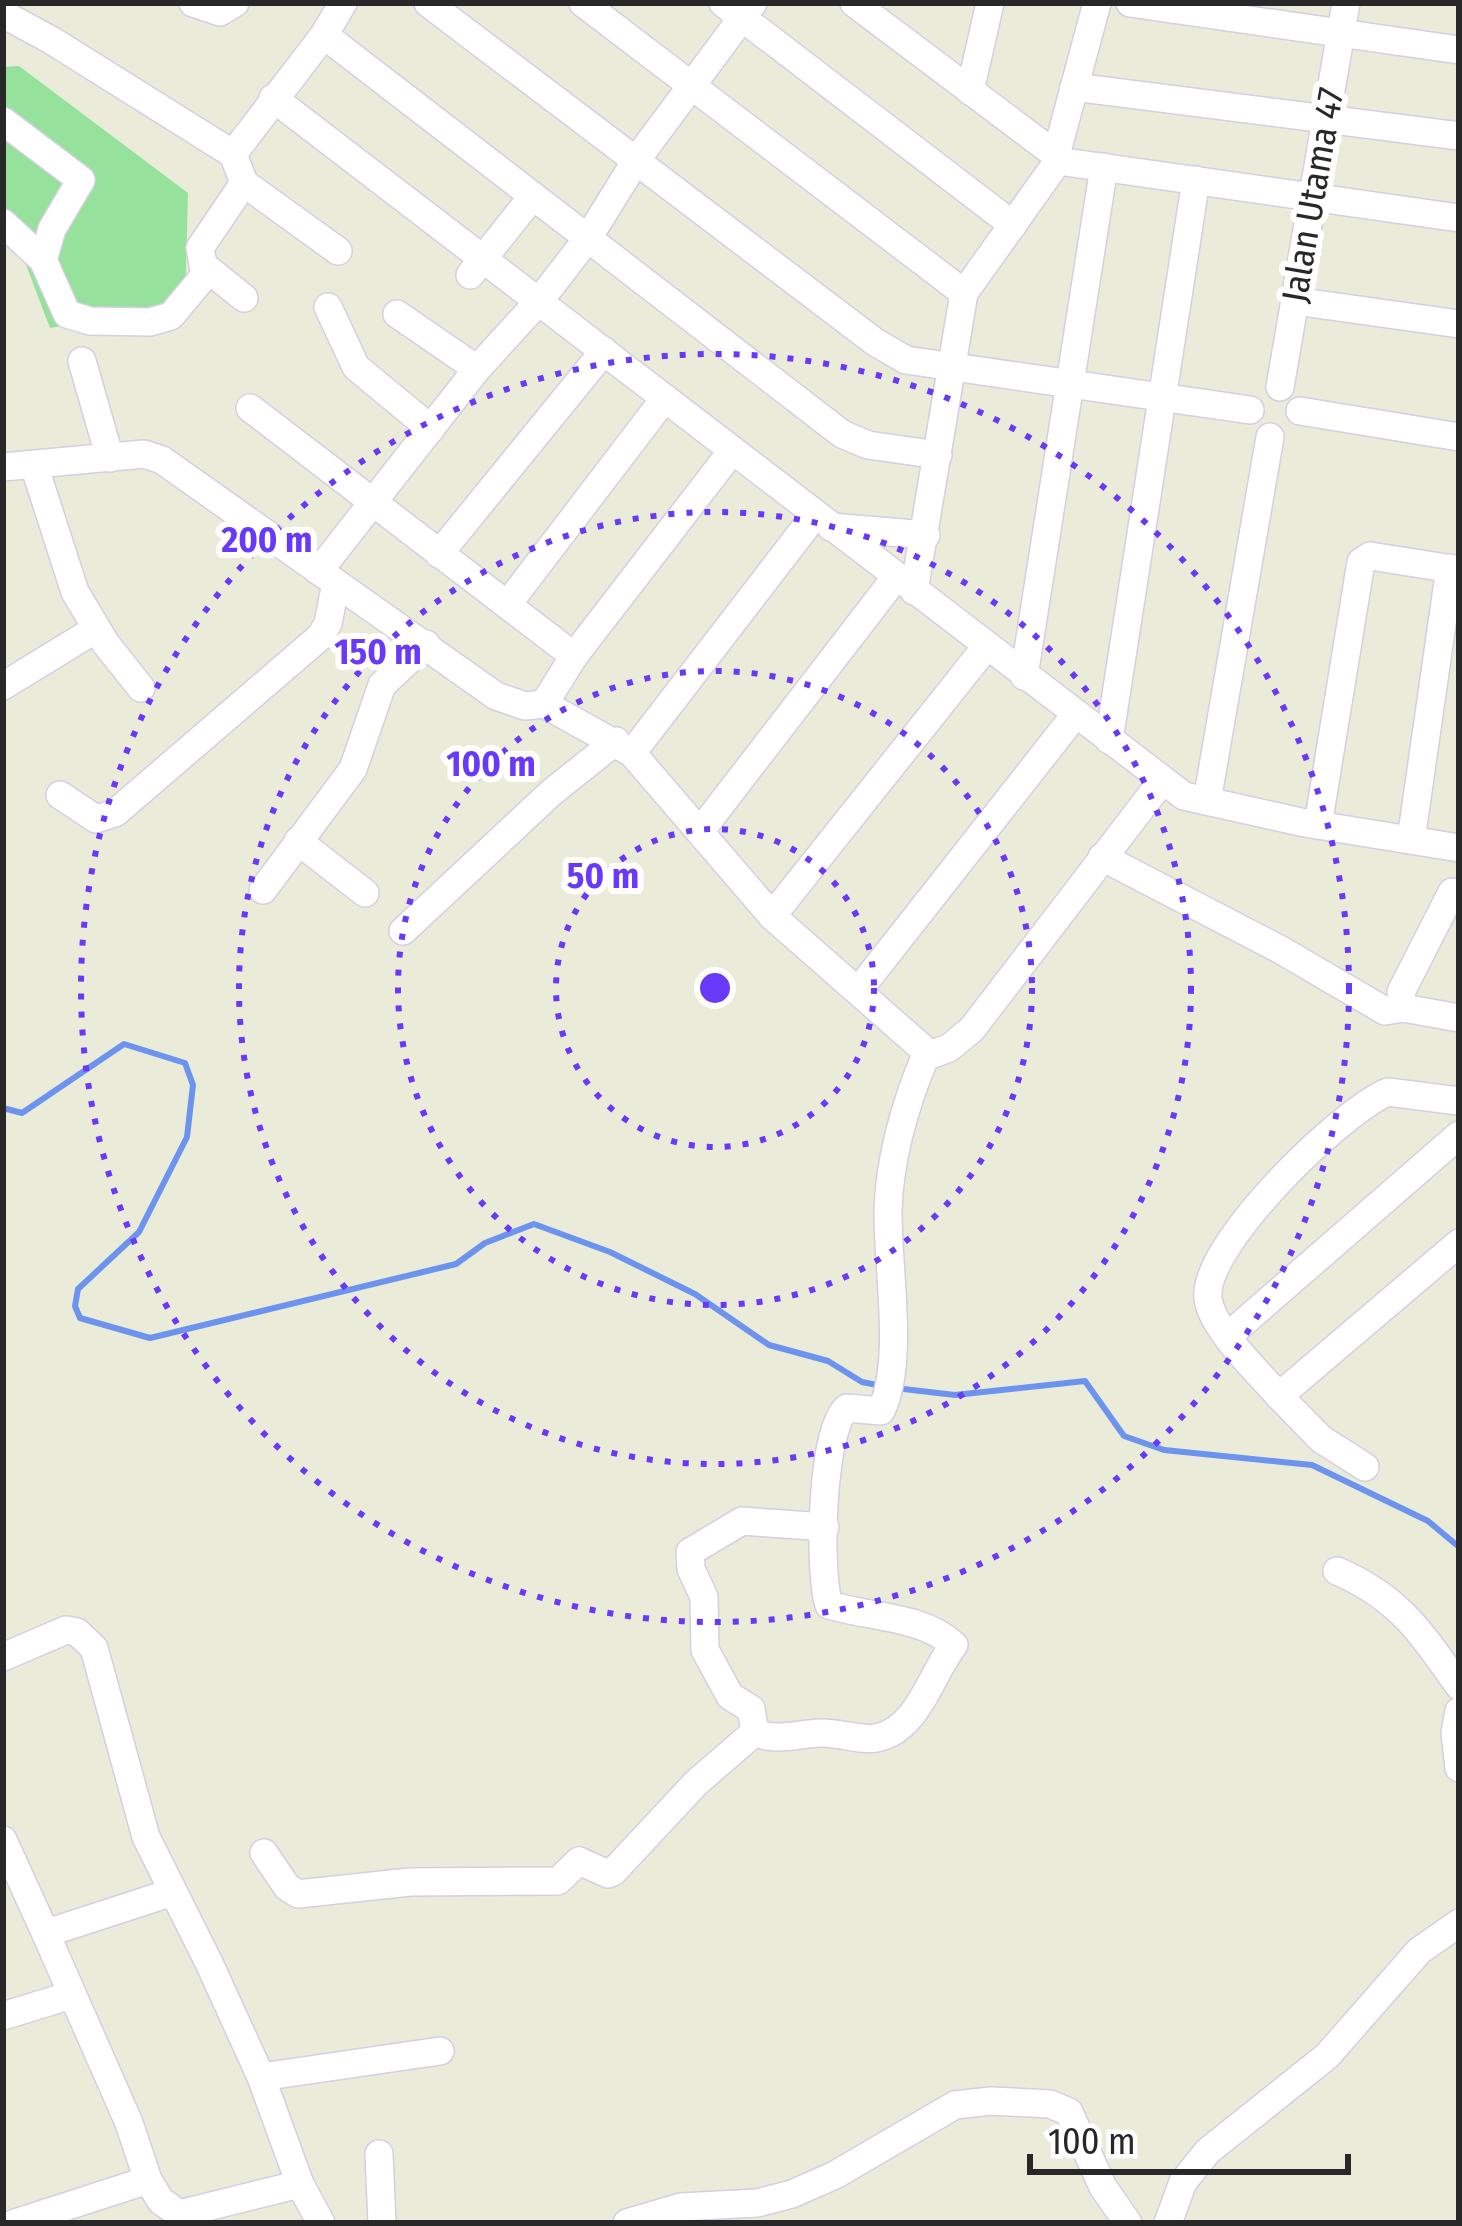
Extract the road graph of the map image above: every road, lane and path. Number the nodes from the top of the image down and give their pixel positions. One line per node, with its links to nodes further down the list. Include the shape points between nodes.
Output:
1 (193, 3): 2 (street, via 220,12)
2 (235, 3)
3 (343, 3): 14 (street)
4 (428, 3): 25 (street)
5 (583, 3): 16 (street)
6 (854, 3): 18 (street)
7 (990, 3): 18 (street)
8 (1097, 3): 17 (street)
9 (1130, 3): 13 (street)
10 (1346, 3): 13 (street, Jalan Utama 47)
11 (740, 8): 16 (street); 33 (street)
12 (3, 14): 23 (street)
13 (1341, 33): 15 (street); 20 (street, Jalan Utama 47)
14 (324, 35): 19 (street); 30 (street)
15 (1459, 50)
16 (690, 86): 25 (street); 39 (street)
17 (1074, 87): 20 (street); 24 (street)
18 (970, 91): 24 (street)
19 (273, 98): 23 (street); 38 (street)
20 (1326, 118): 22 (street); 29 (street, Jalan Utama 47)
21 (3, 122): 36 (street, via 81,181)
22 (1459, 136)
23 (233, 154): 28 (street)
24 (1057, 158): 26 (street); 33 (street)
25 (637, 159): 34 (street); 48 (street, via 874,342 906,361)
26 (1104, 167): 27 (street); 50 (street)
27 (1196, 180): 29 (street); 52 (street)
28 (244, 183): 35 (street); 37 (street, via 208,232)
29 (1313, 195): 31 (street); 42 (street, Jalan Utama 47)
30 (532, 197): 34 (street); 38 (street)
31 (1459, 218)
32 (3, 223): 36 (street)
33 (1013, 225): 39 (street)
34 (588, 238): 41 (street); 61 (street, via 842,434)
35 (338, 250)
36 (43, 260): 37 (street, via 67,314 90,321 171,316 201,284)
37 (203, 265): 40 (street)
38 (477, 266): 41 (street)
39 (964, 293): 48 (street)
40 (244, 298)
41 (540, 300): 46 (street); 49 (street)
42 (1295, 301): 45 (street); 51 (street, Jalan Utama 47)
43 (328, 307): 57 (street, via 356,368)
44 (397, 314): 49 (street)
45 (1459, 324)
46 (604, 350): 53 (street); 67 (street)
47 (82, 361): 62 (street)
48 (952, 367): 50 (street); 61 (street)
49 (477, 369): 57 (street)
50 (1068, 383): 52 (street); 76 (street)
51 (1280, 388): 55 (street, via 1257,395); 56 (street)
52 (1163, 397): 55 (street); 81 (street)
53 (664, 398): 60 (street); 71 (street)
54 (250, 408): 64 (street)
55 (1250, 410): 58 (street, via 1257,430)
56 (1300, 411): 58 (street, via 1291,431); 59 (street)
57 (431, 429): 64 (street)
58 (1270, 437): 85 (street)
59 (1459, 437)
60 (732, 451): 65 (street); 75 (street)
61 (938, 455): 66 (street)
62 (110, 458): 63 (street); 69 (street, via 162,460)
63 (12, 463): 72 (street)
64 (372, 504): 67 (street); 69 (street)
65 (823, 521): 66 (street); 70 (street); 82 (street)
66 (926, 535): 70 (street)
67 (440, 554): 71 (street)
68 (1454, 569): 86 (street, via 1370,556 1361,562); 88 (street)
69 (327, 577): 73 (street); 84 (street, via 321,636 115,813 96,819)
70 (905, 584): 74 (street); 87 (street)
71 (507, 605): 75 (street)
72 (96, 628): 77 (street); 78 (street)
73 (426, 644): 79 (street, via 507,701); 89 (street, via 382,685 353,769)
74 (986, 647): 76 (street); 95 (street)
75 (574, 656): 79 (street)
76 (1024, 676): 80 (street)
77 (3, 686)
78 (141, 688)
79 (544, 704): 82 (street)
80 (1075, 715): 81 (street); 98 (street)
81 (1108, 740): 83 (street)
82 (624, 747): 87 (street); 97 (street, via 552,792)
83 (1162, 781): 85 (street); 91 (street)
84 (59, 796)
85 (1207, 801): 86 (street)
86 (1318, 825): 88 (street)
87 (701, 829): 95 (street)
88 (1411, 840): 90 (street)
89 (298, 841): 92 (street); 94 (street)
90 (1459, 848)
91 (1102, 857): 99 (street, via 1371,1004); 101 (street, via 971,1029 950,1048)
92 (263, 890)
93 (1452, 892): 96 (street)
94 (365, 893)
95 (772, 916): 98 (street)
96 (1448, 926): 99 (street, via 1402,992)
97 (403, 931)
98 (858, 991): 101 (street)
99 (1403, 1008): 100 (street)
100 (1459, 1018)
101 (928, 1053): 108 (street, via 891,1173 889,1388 877,1413 850,1408 839,1415)
102 (1459, 1101): 105 (street, via 1380,1095 1284,1177 1211,1271 1211,1310)
103 (1459, 1135): 105 (street)
104 (1459, 1243): 106 (street)
105 (1228, 1336): 106 (street)
106 (1279, 1396): 107 (street, via 1311,1431)
107 (1365, 1467)
108 (825, 1527): 113 (street, via 742,1521 690,1552 704,1597 705,1650 730,1696 751,1709); 113 (street, via 830,1606 904,1620 954,1646 916,1709 881,1736)
109 (1337, 1571): 111 (street, via 1373,1586 1400,1610)
110 (3, 1657): 117 (street, via 66,1630 94,1648 146,1837)
111 (1459, 1685)
112 (1459, 1711): 114 (street)
113 (755, 1732): 116 (street, via 608,1874 579,1861 558,1881 410,1882 298,1894)
114 (1459, 1768)
115 (3, 1840): 119 (street)
116 (264, 1853)
117 (173, 1892): 119 (street, via 56,1930); 123 (street)
118 (1459, 1923): 133 (street, via 1419,1951 1327,2056 1208,2151 1183,2182)
119 (49, 1941): 120 (street)
120 (71, 1995): 121 (street); 125 (street)
121 (3, 2016)
122 (440, 2051): 123 (street)
123 (261, 2078): 126 (street)
124 (379, 2153): 130 (street)
125 (148, 2180): 126 (street, via 179,2214); 128 (street)
126 (300, 2184): 129 (street)
127 (676, 2216): 131 (street); 132 (street, via 792,2194 944,2110 991,2102 1069,2112)
128 (16, 2223)
129 (321, 2223)
130 (382, 2223)
131 (627, 2223)
132 (1128, 2223)
133 (1168, 2223)

